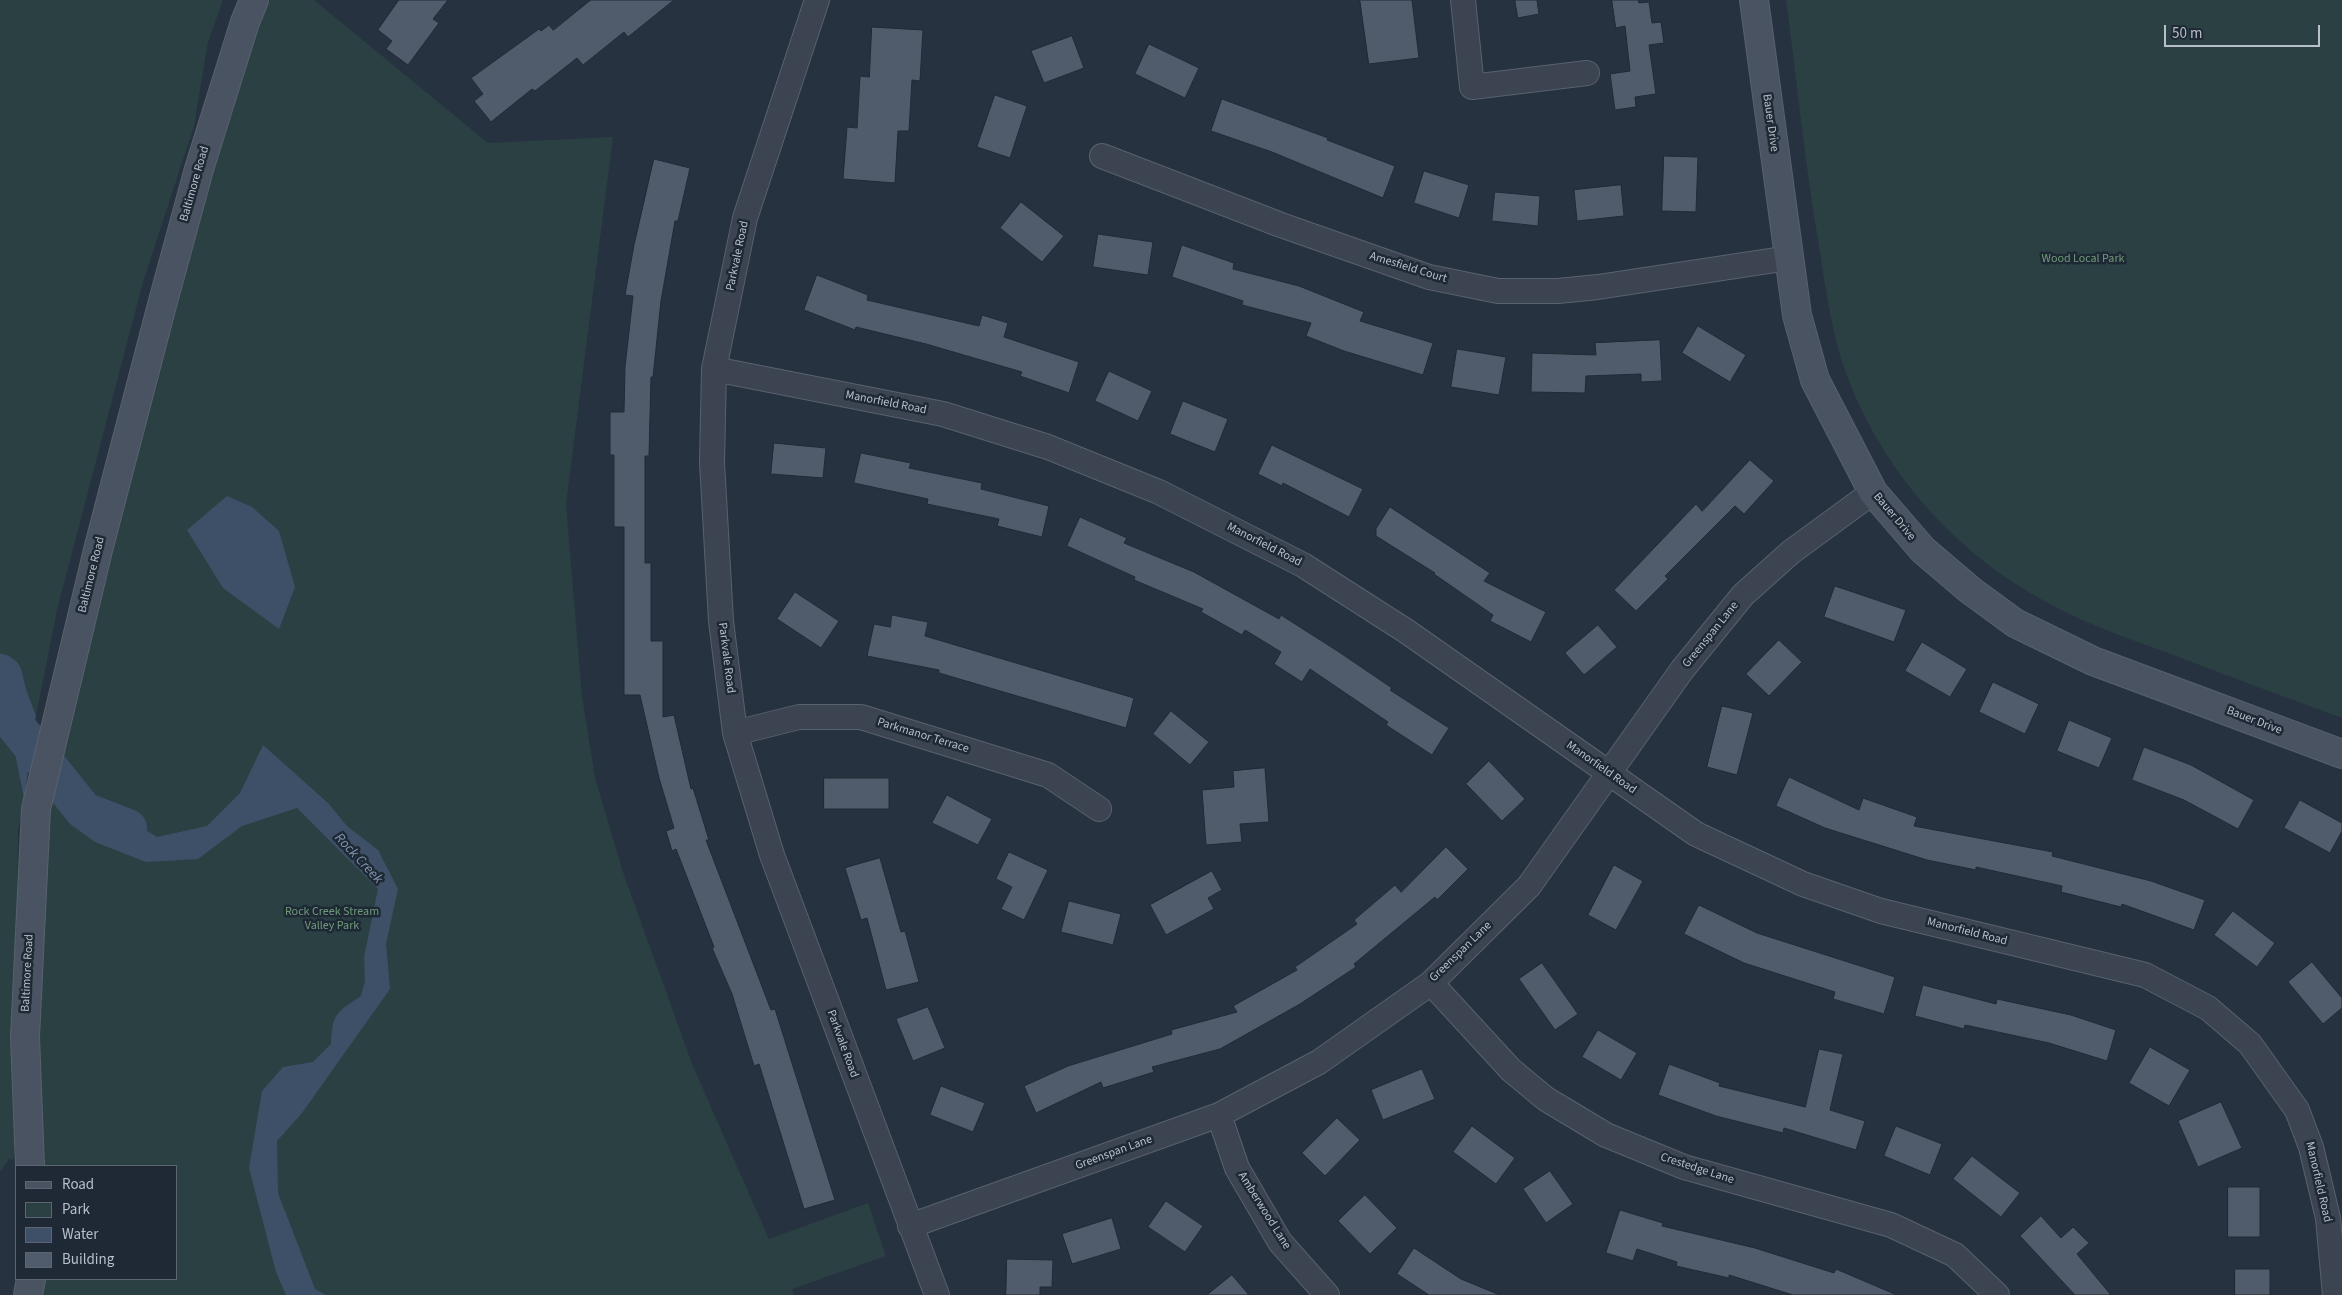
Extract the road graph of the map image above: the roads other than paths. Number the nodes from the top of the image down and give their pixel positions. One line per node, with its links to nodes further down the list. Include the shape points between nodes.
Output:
1 (254, 0): 16 (street, Baltimore Road, via 196,178 98,550 36,809 25,1038)
2 (817, 0): 8 (street, Parkvale Road, via 746,218)
3 (1463, 0): 5 (street, via 1472,87)
4 (1754, 0): 7 (street, Bauer Drive)
5 (1587, 73)
6 (1102, 156): 7 (street, Amesfield Court, via 1429,278 1498,291 1598,287)
7 (1789, 258): 9 (street, Bauer Drive, via 1797,315 1815,380)
8 (714, 369): 10 (street, Parkvale Road, via 712,462 721,622); 12 (street, Manorfield Road, via 943,414 1048,447 1159,492 1303,565 1406,631)
9 (1873, 492): 11 (street, Bauer Drive, via 1922,550 2015,623 2093,661); 12 (street, Greenspan Lane, via 1791,552 1743,595 1682,670)
10 (735, 733): 13 (street, Parkmanor Terrace, via 799,717 861,717 1048,775); 17 (street, Parkvale Road, via 772,855)
11 (2342, 754)
12 (1610, 775): 14 (street, Greenspan Lane, via 1529,886); 23 (street, Manorfield Road, via 1696,834 1803,884 1881,911 2145,975 2208,1008 2250,1044 2297,1110 2311,1147 2328,1218)
13 (1099, 809)
14 (1430, 983): 15 (street, Greenspan Lane, via 1319,1062); 22 (street, Crestedge Lane, via 1511,1070 1546,1100 1606,1135 1684,1167 1892,1225 1955,1255)
15 (1218, 1115): 17 (street, Greenspan Lane); 21 (street, Amberwood Lane, via 1237,1168 1280,1242)
16 (30, 1165)
17 (910, 1226): 20 (street, Parkvale Road)
18 (32, 1280): 19 (street)
19 (28, 1295)
20 (937, 1295)
21 (1327, 1295)
22 (1996, 1295)
23 (2335, 1295)

